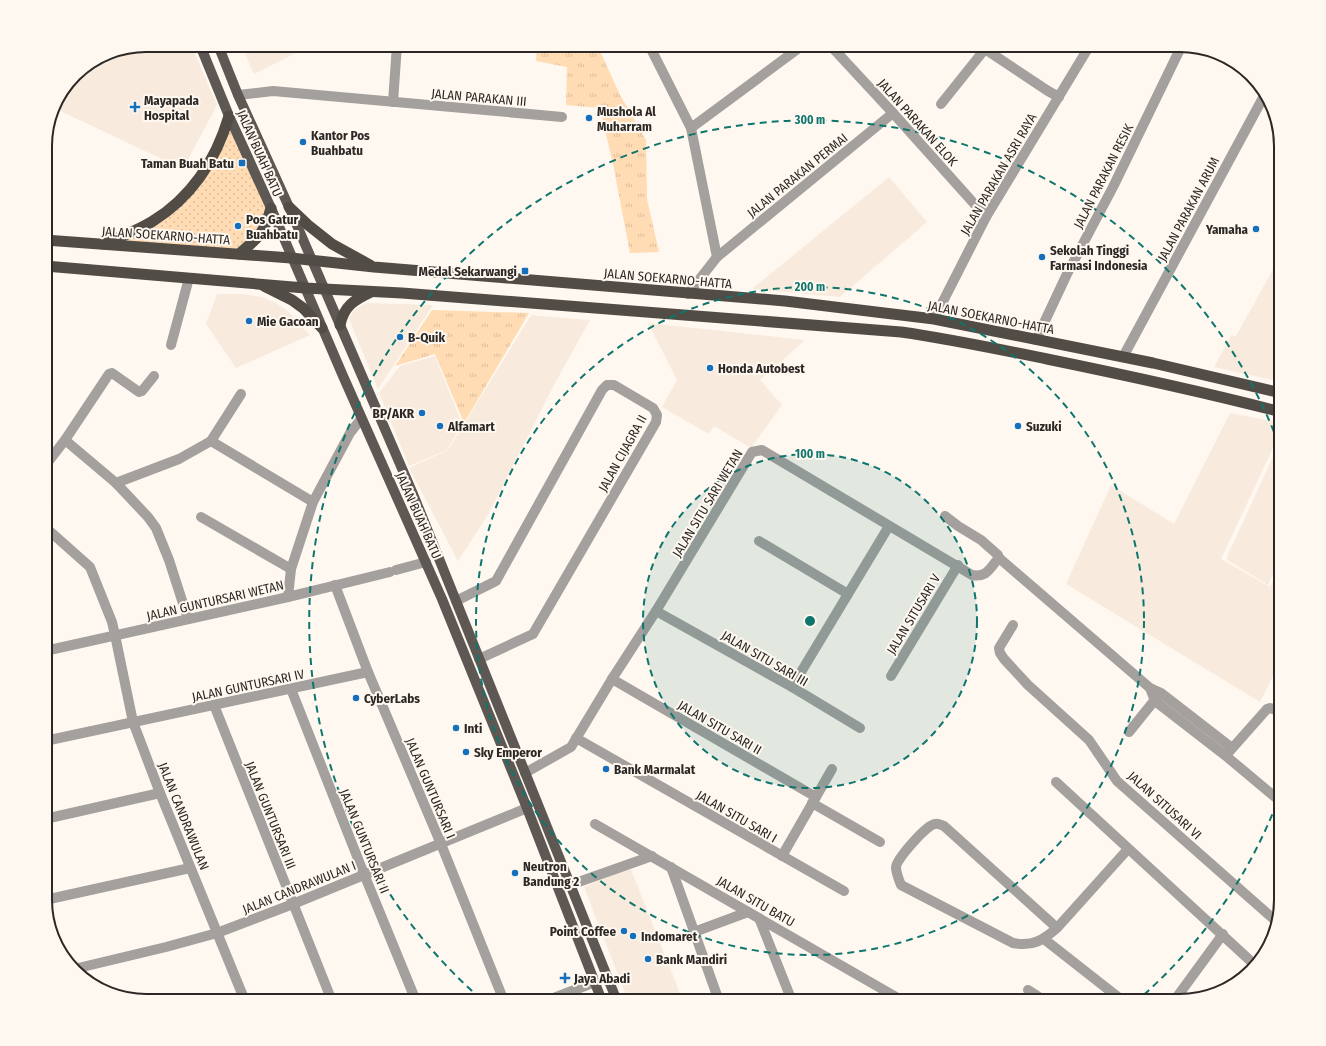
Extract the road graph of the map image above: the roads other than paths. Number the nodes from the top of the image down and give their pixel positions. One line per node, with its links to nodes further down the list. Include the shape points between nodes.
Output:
1 (203, 52): 17 (main road, JALAN BUAH BATU)
2 (221, 52): 11 (main road, JALAN BUAH BATU)
3 (397, 52): 14 (street)
4 (655, 52): 19 (street)
5 (794, 52): 19 (street)
6 (836, 52): 16 (street, JALAN PARAKAN ELOK)
7 (978, 52): 15 (street)
8 (990, 52): 12 (street)
9 (1086, 52): 12 (street, JALAN PARAKAN ASRI RAYA)
10 (1179, 52): 40 (street, JALAN PARAKAN RESIK)
11 (238, 95): 14 (street, JALAN PARAKAN III, via 273,91); 20 (main road, JALAN BUAH BATU)
12 (1059, 97): 22 (street, JALAN PARAKAN ASRI RAYA)
13 (1262, 100): 42 (street, JALAN PARAKAN ARUM)
14 (393, 102): 18 (street, JALAN PARAKAN III)
15 (941, 104)
16 (893, 113): 22 (street, JALAN PARAKAN ELOK); 26 (street, JALAN PARAKAN PERMAI)
17 (229, 116): 21 (main road, JALAN BUAH BATU); 24 (highway, via 215,154 205,171 180,200 153,221)
18 (562, 117)
19 (692, 128): 26 (street)
20 (289, 206): 28 (main road, JALAN BUAH BATU); 30 (highway, via 332,244)
21 (271, 208): 25 (highway, via 261,234); 27 (main road, JALAN BUAH BATU)
22 (986, 217): 37 (street, JALAN PARAKAN ASRI RAYA)
23 (52, 241): 24 (highway, JALAN SOEKARNO-HATTA)
24 (100, 245): 25 (highway, JALAN SOEKARNO-HATTA)
25 (239, 254): 27 (highway, JALAN SOEKARNO-HATTA)
26 (717, 256): 36 (street, JALAN PARAKAN PERMAI)
27 (291, 258): 28 (highway, JALAN SOEKARNO-HATTA); 33 (main road, JALAN BUAH BATU)
28 (312, 261): 30 (highway, JALAN SOEKARNO-HATTA); 34 (main road, JALAN BUAH BATU)
29 (52, 267): 31 (highway)
30 (374, 267): 36 (highway, JALAN SOEKARNO-HATTA)
31 (189, 278): 32 (highway); 41 (street)
32 (258, 283): 33 (highway); 39 (highway, via 292,300)
33 (305, 288): 34 (highway); 39 (main road, JALAN BUAH BATU)
34 (324, 289): 35 (highway); 38 (main road, JALAN BUAH BATU)
35 (374, 291): 38 (highway, via 360,297 346,308); 46 (highway, via 901,332 1119,374)
36 (688, 294): 37 (highway, JALAN SOEKARNO-HATTA, via 785,301)
37 (934, 319): 40 (highway, JALAN SOEKARNO-HATTA)
38 (340, 324): 65 (main road, JALAN BUAH BATU)
39 (322, 328): 47 (main road, JALAN BUAH BATU)
40 (1036, 340): 42 (highway, JALAN SOEKARNO-HATTA)
41 (171, 345)
42 (1123, 357): 44 (highway, JALAN SOEKARNO-HATTA)
43 (154, 376): 48 (street, via 139,392 112,373 109,374)
44 (1274, 391)
45 (241, 394): 49 (street)
46 (1274, 410)
47 (361, 419): 52 (street, via 350,433); 59 (main road, JALAN BUAH BATU)
48 (66, 440): 50 (street); 51 (street)
49 (211, 440): 51 (street, via 178,459); 52 (street)
50 (52, 457)
51 (116, 483): 67 (street, via 156,528)
52 (313, 502): 61 (street)
53 (945, 516): 58 (street, via 981,540)
54 (201, 517): 61 (street)
55 (889, 526): 60 (street, JALAN SITU SARI WETAN); 63 (street); 66 (street, JALAN SITU SARI WETAN, via 762,450 752,452)
56 (52, 533): 69 (street, JALAN CANDRAWULAN, via 90,567)
57 (759, 541): 63 (street)
58 (999, 558): 60 (street, JALAN SITU SARI WETAN, via 986,574 979,576 972,575); 77 (street)
59 (426, 562): 62 (street, JALAN GUNTURSARI WETAN); 92 (main road, JALAN BUAH BATU)
60 (958, 565): 73 (street, JALAN SITUSARI V)
61 (291, 569): 64 (street)
62 (335, 585): 64 (street, JALAN GUNTURSARI WETAN); 72 (street, JALAN GUNTURSARI I)
63 (848, 594): 75 (street)
64 (288, 597): 67 (street, JALAN GUNTURSARI WETAN)
65 (456, 601): 71 (main road, JALAN BUAH BATU); 71 (street, JALAN CIJAGRA II, via 496,581 607,385 614,385 653,408 657,415 656,422 533,634)
66 (656, 611): 74 (street, JALAN SITU SARI WETAN); 75 (street, JALAN SITU SARI III)
67 (188, 619): 69 (street, JALAN GUNTURSARI WETAN)
68 (1013, 626): 109 (street, JALAN SITUSARI VI, via 999,648 1004,659 1028,685 1089,740 1117,781)
69 (115, 634): 70 (street, JALAN GUNTURSARI WETAN); 80 (street, JALAN CANDRAWULAN)
70 (52, 649)
71 (479, 659): 87 (main road, JALAN BUAH BATU)
72 (368, 672): 76 (street, JALAN GUNTURSARI IV); 96 (street, JALAN GUNTURSARI I)
73 (891, 676)
74 (612, 680): 83 (street, JALAN SITU SARI WETAN); 91 (street, JALAN SITU SARI II)
75 (792, 687): 81 (street, JALAN SITU SARI III)
76 (291, 689): 78 (street, JALAN GUNTURSARI IV); 102 (street, JALAN GUNTURSARI II)
77 (1158, 697): 82 (street); 85 (street)
78 (214, 705): 80 (street, JALAN GUNTURSARI IV); 106 (street, JALAN GUNTURSARI III)
79 (1274, 709): 85 (street, via 1267,709)
80 (133, 722): 84 (street, JALAN GUNTURSARI IV); 89 (street, JALAN CANDRAWULAN)
81 (860, 728)
82 (1129, 732)
83 (576, 738): 87 (street, JALAN SITU SARI WETAN, via 571,747); 99 (street, JALAN SITU SARI I)
84 (52, 739)
85 (1229, 752): 90 (street)
86 (832, 769): 91 (street)
87 (525, 773): 103 (main road, JALAN BUAH BATU)
88 (1056, 782): 97 (street)
89 (160, 793): 93 (street); 101 (street, JALAN CANDRAWULAN)
90 (1274, 795)
91 (814, 800): 95 (street, JALAN SITU SARI II); 99 (street)
92 (527, 808): 96 (street, JALAN CANDRAWULAN I); 117 (main road, JALAN BUAH BATU)
93 (52, 817)
94 (595, 824): 98 (street, JALAN SITU BATU)
95 (880, 842)
96 (441, 844): 102 (street, JALAN CANDRAWULAN I); 122 (street, JALAN GUNTURSARI I)
97 (1128, 849): 110 (street); 113 (street)
98 (652, 856): 100 (street, JALAN SITU BATU); 103 (street)
99 (782, 856): 104 (street, JALAN SITU SARI I)
100 (671, 867): 107 (street, JALAN SITU BATU); 111 (street)
101 (190, 868): 105 (street); 112 (street, JALAN CANDRAWULAN)
102 (364, 874): 106 (street, JALAN CANDRAWULAN I); 121 (street, JALAN GUNTURSARI II)
103 (570, 885): 125 (main road, JALAN BUAH BATU)
104 (844, 892)
105 (52, 898)
106 (293, 904): 112 (street, JALAN CANDRAWULAN I); 120 (street, JALAN GUNTURSARI III)
107 (748, 912): 108 (street, JALAN SITU BATU); 111 (street)
108 (759, 918): 127 (street); 128 (street, JALAN SITU BATU)
109 (1272, 918)
110 (1056, 928): 114 (street); 114 (street, via 940,824 932,825 918,836 898,863 897,872 901,885 1013,943 1030,944)
111 (694, 932): 126 (street)
112 (217, 933): 116 (street, JALAN CANDRAWULAN I); 119 (street, JALAN CANDRAWULAN)
113 (1223, 934): 115 (street); 131 (street)
114 (1044, 939): 130 (street)
115 (1251, 961)
116 (81, 967)
117 (595, 982): 123 (street); 124 (main road, JALAN BUAH BATU)
118 (1028, 990): 129 (street)
119 (242, 994)
120 (329, 994)
121 (413, 994)
122 (501, 994)
123 (564, 994)
124 (599, 994)
125 (614, 994)
126 (716, 994)
127 (789, 994)
128 (891, 994)
129 (1034, 994)
130 (1114, 994)
131 (1179, 994)

